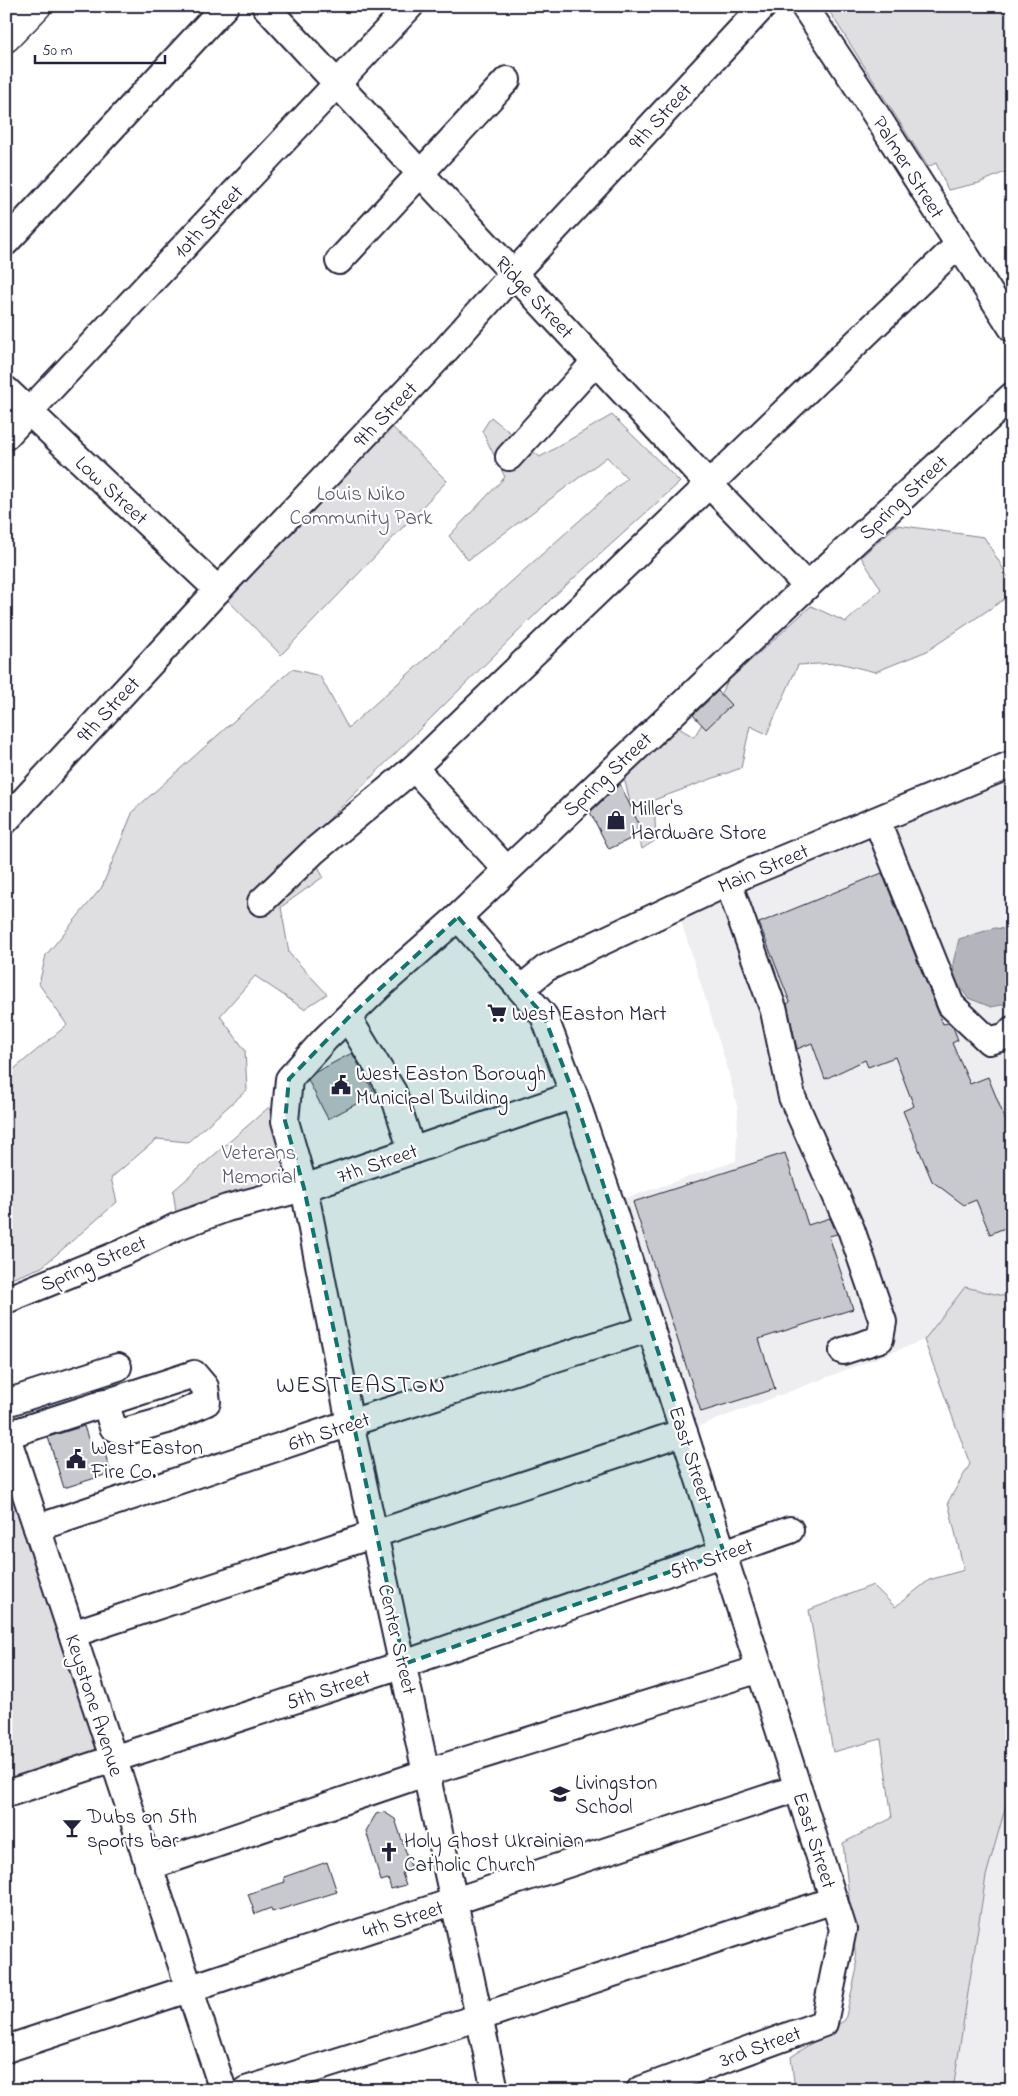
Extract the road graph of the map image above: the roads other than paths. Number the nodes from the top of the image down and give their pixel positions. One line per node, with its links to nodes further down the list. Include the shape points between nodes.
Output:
1 (225, 6): 11 (street)
2 (265, 6): 9 (street, Ridge Street)
3 (410, 6): 9 (street, 10th Street)
4 (762, 6): 14 (street, 9th Street)
5 (804, 6): 12 (street, Palmer Street)
6 (32, 9): 7 (main road)
7 (6, 38)
8 (507, 80): 10 (street)
9 (337, 83): 10 (street, Ridge Street); 19 (street, 10th Street)
10 (420, 173): 13 (street); 14 (street, Ridge Street)
11 (6, 242)
12 (958, 245): 15 (street, Palmer Street); 22 (street)
13 (339, 261)
14 (514, 273): 16 (street, Ridge Street); 24 (street, 9th Street, via 442,354)
15 (1012, 328)
16 (595, 362): 21 (street); 22 (street, Ridge Street)
17 (6, 390): 19 (street, Low Street)
18 (1012, 396): 23 (street, Spring Street)
19 (28, 412): 20 (street, 10th Street); 24 (street, Low Street)
20 (6, 436)
21 (509, 458)
22 (708, 484): 23 (street, Ridge Street); 26 (street)
23 (806, 586): 29 (street, Spring Street)
24 (218, 590): 27 (street, 9th Street)
25 (1012, 764): 28 (street, Main Street)
26 (414, 768): 29 (street); 31 (street, via 314,851)
27 (6, 820)
28 (877, 821): 30 (street, Main Street); 35 (street, via 951,1005 988,1041 1007,1036)
29 (506, 869): 32 (street, Spring Street)
30 (728, 882): 33 (street, Main Street, via 546,968); 42 (street, via 774,1011 792,1097 852,1229 883,1322 880,1339)
31 (261, 902)
32 (458, 917): 33 (street, East Street); 34 (street, Spring Street)
33 (522, 988): 36 (street, East Street, via 544,1016)
34 (348, 1018): 37 (street, via 393,1092); 38 (street, Spring Street, via 289,1078 285,1121)
35 (1012, 1030)
36 (574, 1096): 37 (street, 7th Street); 41 (street, East Street)
37 (412, 1151): 38 (street, 7th Street)
38 (304, 1188): 39 (street, 7th Street, via 226,1208); 46 (street, Center Street)
39 (178, 1226): 40 (street, Spring Street, via 124,1252)
40 (6, 1300)
41 (650, 1328): 46 (street, 6th Street); 47 (street, East Street)
42 (843, 1351)
43 (118, 1367): 44 (street)
44 (6, 1402)
45 (105, 1402): 45 (street, via 113,1427 124,1432 167,1420 207,1402 206,1387 194,1374); 48 (street)
46 (350, 1423): 49 (street, 6th Street); 51 (street, Center Street)
47 (684, 1432): 51 (street); 52 (street, East Street)
48 (6, 1435): 49 (street, Keystone Avenue)
49 (38, 1528): 53 (street, Keystone Avenue)
50 (790, 1530): 52 (street, 5th Street)
51 (375, 1535): 53 (street); 54 (street, Center Street)
52 (724, 1554): 54 (street, 5th Street); 55 (street, East Street)
53 (72, 1634): 56 (street, Keystone Avenue)
54 (404, 1664): 56 (street, 5th Street); 57 (street, Center Street)
55 (760, 1669): 57 (street); 58 (street, East Street)
56 (114, 1760): 59 (street, 5th Street); 60 (street, Keystone Avenue)
57 (428, 1772): 60 (street); 62 (street, Center Street)
58 (798, 1788): 61 (street, East Street); 62 (street, 4th Street)
59 (6, 1794)
60 (148, 1867): 63 (street, Keystone Avenue)
61 (834, 1900): 64 (street); 65 (street, East Street, via 843,1929)
62 (454, 1902): 63 (street, 4th Street); 64 (street, Center Street)
63 (190, 1990): 66 (street, 4th Street); 67 (street, Keystone Avenue)
64 (480, 2017): 68 (street); 69 (street, Center Street)
65 (824, 2023): 70 (street, 3rd Street)
66 (6, 2049)
67 (223, 2090)
68 (246, 2090)
69 (495, 2090)
70 (640, 2090)

